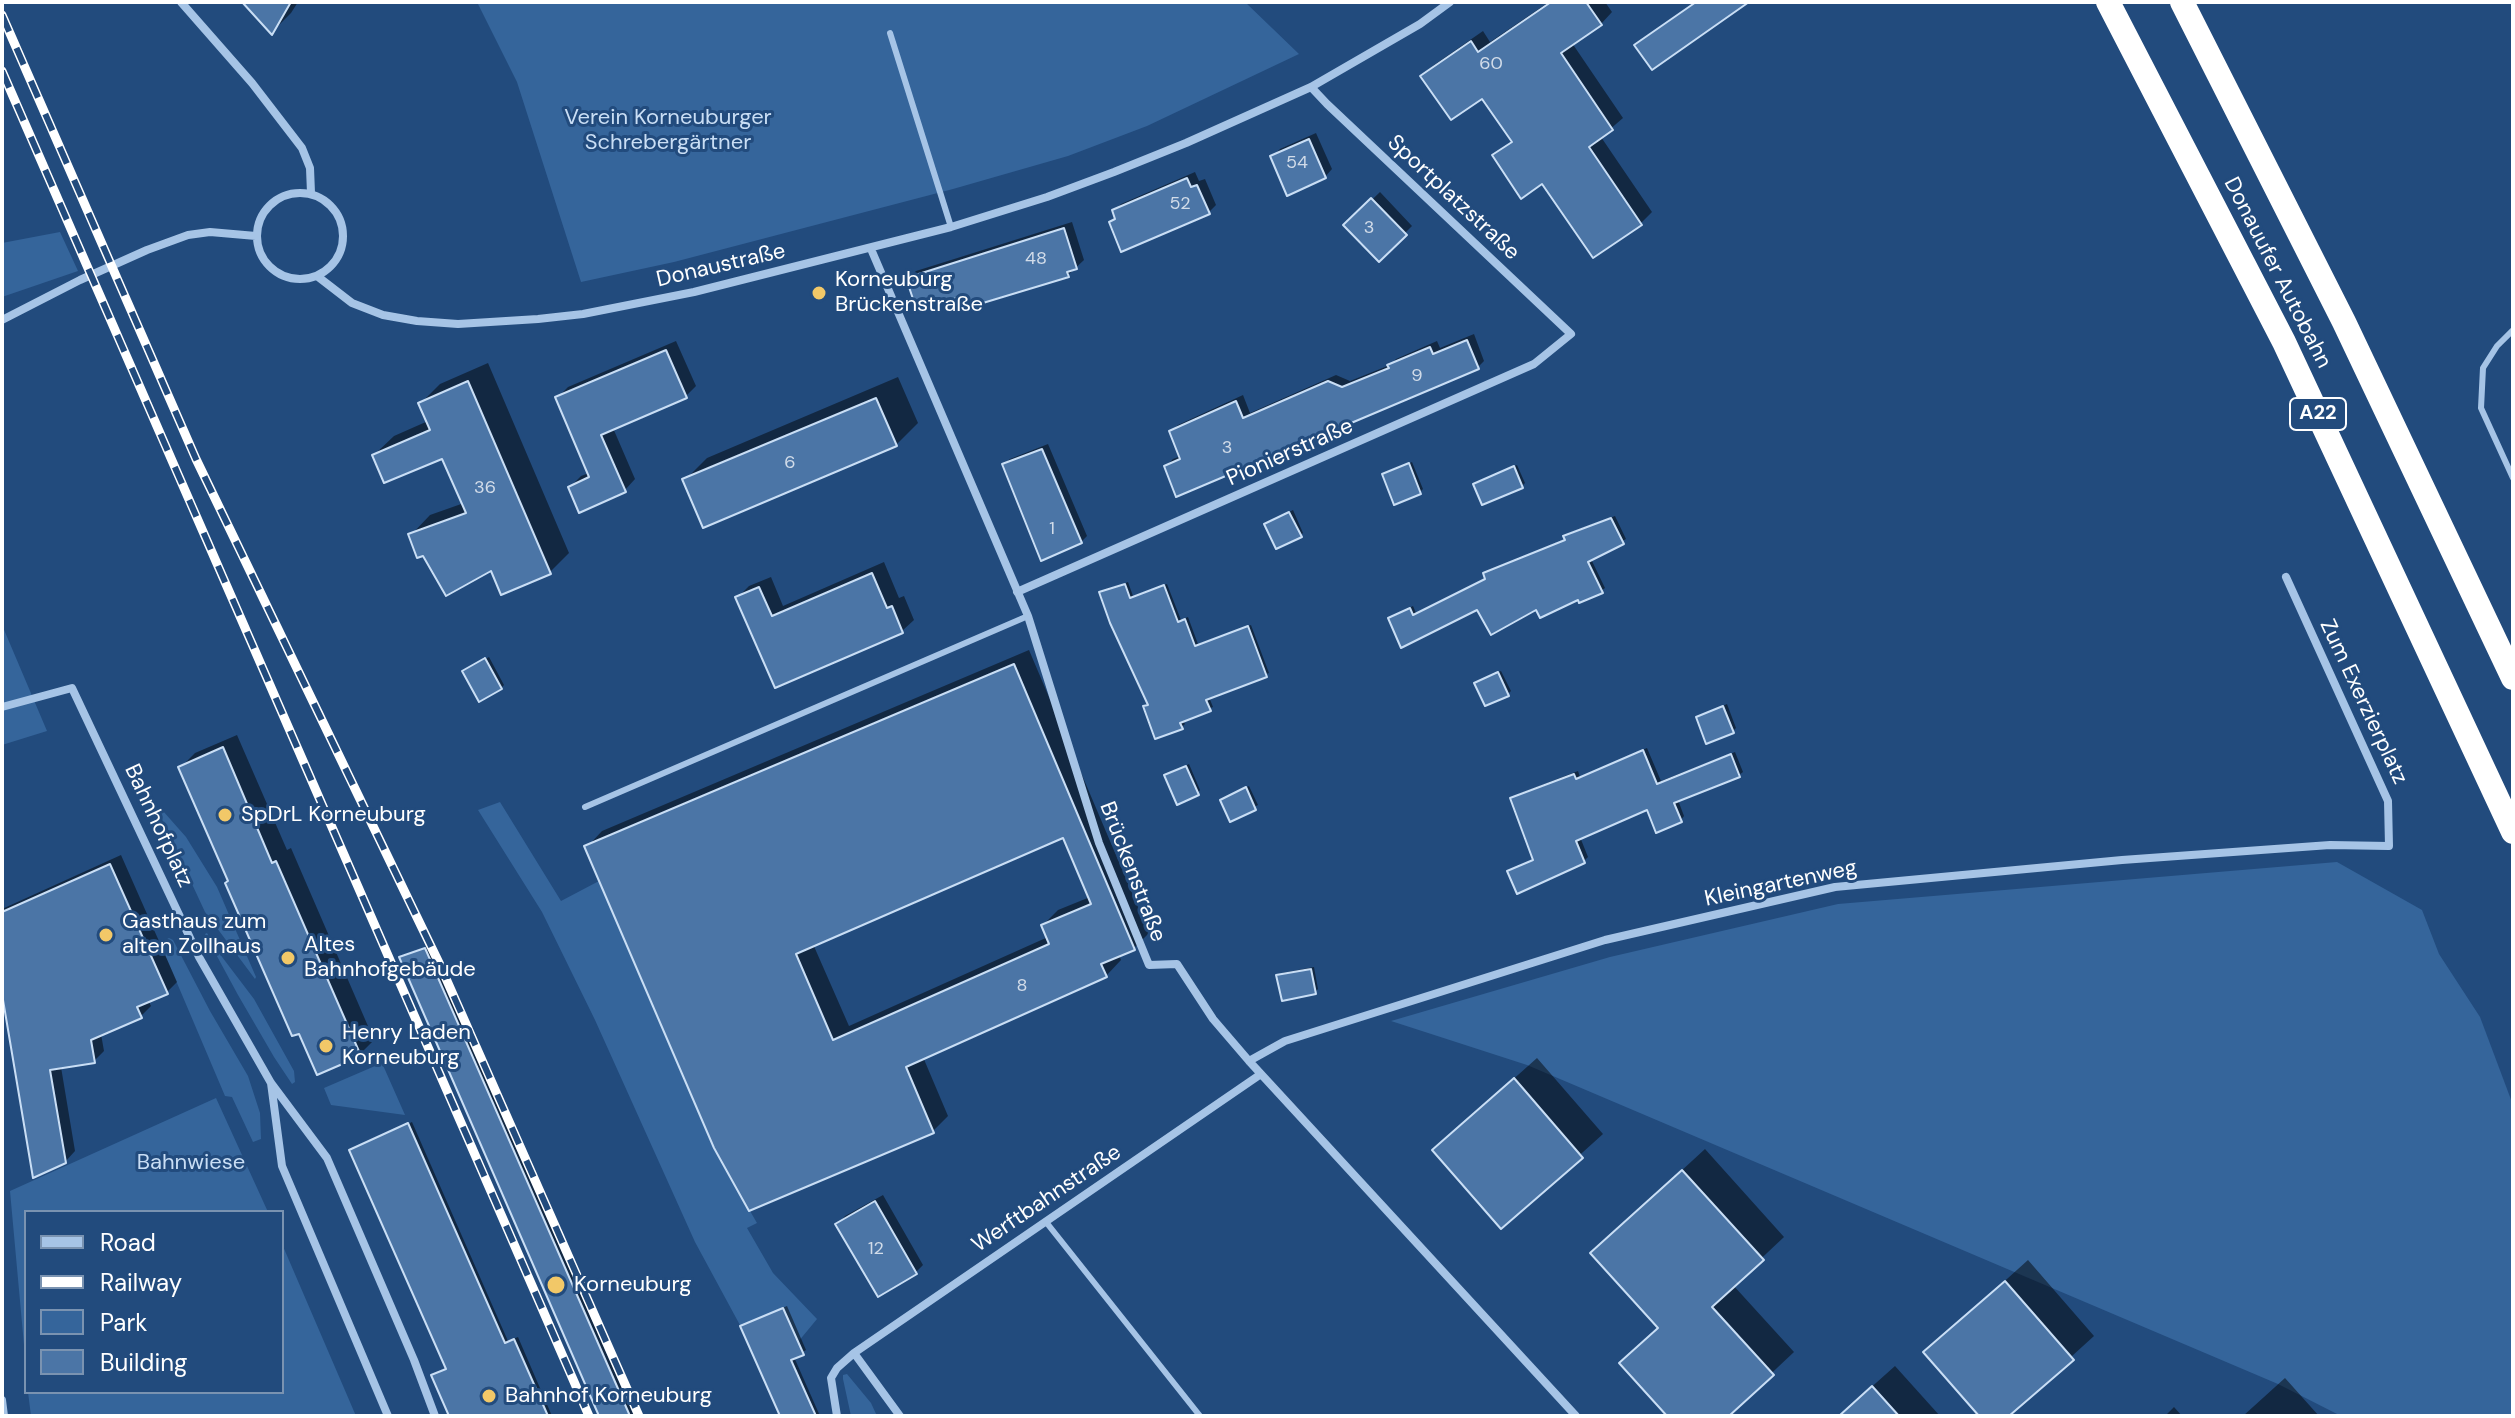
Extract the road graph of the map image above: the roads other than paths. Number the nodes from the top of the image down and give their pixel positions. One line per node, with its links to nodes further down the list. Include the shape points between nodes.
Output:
1 (181, 2): 7 (street, via 302,148)
2 (1450, 2): 6 (street, Donaustraße)
3 (2108, 2): 22 (highway, Donauufer Autobahn / A22, via 2284,342)
4 (2182, 2): 19 (highway, Donauufer Autobahn / A22, via 2344,322)
5 (890, 33): 8 (lane)
6 (1311, 87): 8 (street, Donaustraße, via 1114,172); 14 (street, Sportplatzstraße)
7 (311, 193): 9 (street, via 278,198 262,214); 11 (street, via 337,212 343,232 340,253)
8 (951, 227): 10 (street, Donaustraße)
9 (256, 236): 11 (street, via 258,249 275,272 289,278); 12 (street, via 188,235)
10 (871, 249): 11 (street, Donaustraße, via 640,304 458,324 383,315 352,303); 17 (street, Brückenstraße)
11 (317, 276)
12 (2, 320)
13 (2513, 330): 15 (lane, via 2483,368 2481,408)
14 (1571, 334): 17 (street, Pionierstraße, via 1534,364)
15 (2513, 478)
16 (2286, 577): 23 (street, Zum Exerzierplatz, via 2388,801)
17 (1017, 592): 18 (street, Brückenstraße)
18 (1028, 616): 21 (lane); 24 (street, Brückenstraße, via 1099,843 1149,965 1177,964)
19 (2513, 678)
20 (2, 707): 26 (street, Bahnhofplatz, via 72,688 199,957)
21 (585, 807)
22 (2513, 832)
23 (2389, 846): 24 (street, Kleingartenweg, via 2330,845 2122,860 1835,887 1605,940 1285,1041)
24 (1249, 1061): 25 (street, Brückenstraße)
25 (1261, 1074): 27 (street, Werftbahnstraße); 36 (street, Brückenstraße)
26 (271, 1083): 31 (street, Bahnhofplatz, via 282,1166); 32 (street, Bahnhofplatz, via 327,1158)
27 (1046, 1222): 28 (street, Werftbahnstraße); 35 (lane)
28 (854, 1353): 33 (street, Werftbahnstraße, via 831,1378); 34 (street)
29 (2, 1400): 30 (street)
30 (4, 1416)
31 (388, 1416)
32 (435, 1416)
33 (837, 1416)
34 (900, 1416)
35 (1200, 1416)
36 (1576, 1416)

